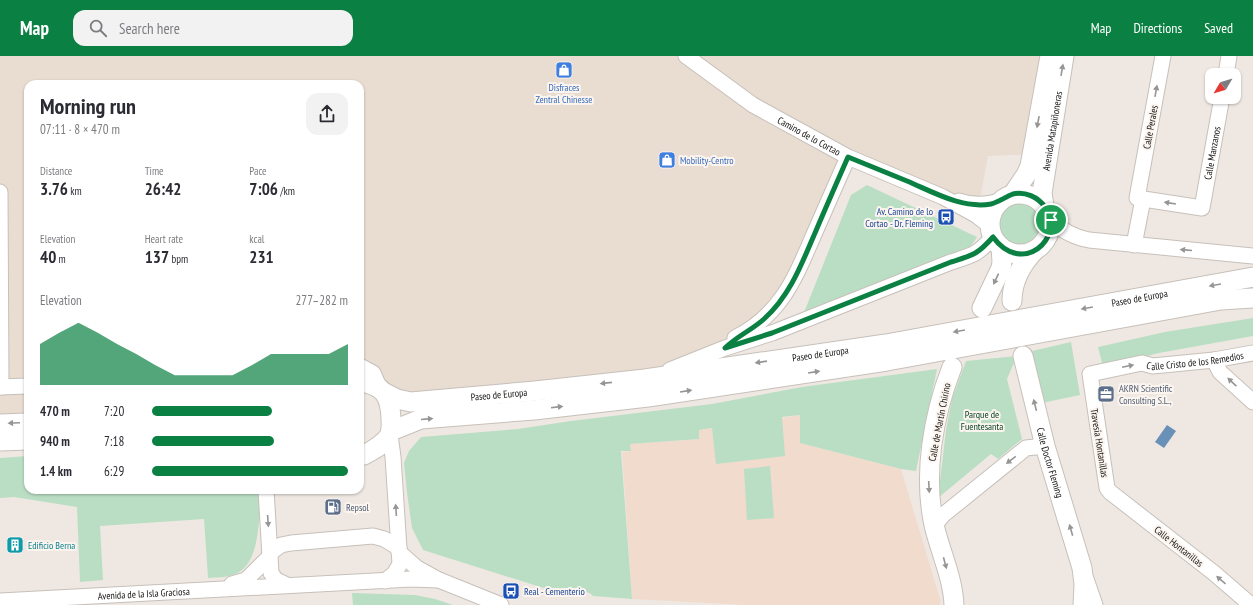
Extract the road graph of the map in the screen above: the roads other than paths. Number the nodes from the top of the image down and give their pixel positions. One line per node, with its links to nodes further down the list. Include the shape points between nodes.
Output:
1 (686, 56): 8 (street, Camino de lo Cortao, via 753,105)
2 (1050, 56): 11 (main road, Avenida Matapiñoneras, one-way to 11, via 1030,166)
3 (1064, 56): 13 (main road, Avenida Matapiñoneras, one-way to 3, via 1042,193)
4 (1163, 56): 12 (street, Calle Perales, one-way to 4)
5 (1229, 56): 6 (street)
6 (1227, 68)
7 (1221, 104): 12 (street, Calle Manzanos, one-way to 12, via 1202,208)
8 (848, 157): 10 (street, Camino de lo Cortao); 22 (street, via 787,293 765,319)
9 (0, 192): 32 (street)
10 (943, 197): 11 (street, Camino de lo Cortao, via 969,204 991,204); 14 (street, Camino de lo Cortao, via 976,215)
11 (1008, 197): 13 (main road, via 1028,194 1038,199); 14 (main road, via 994,210)
12 (1140, 198): 15 (street, Calle Perales)
13 (1047, 213): 15 (street, via 1060,229 1079,238); 16 (main road, via 1051,227 1046,240)
14 (994, 236): 16 (main road, via 1012,254); 21 (main road, one-way to 21, via 1002,262); 22 (street, via 979,252 971,256 772,333)
15 (1134, 245): 17 (street, one-way to 15)
16 (1034, 251): 20 (main road, via 1017,277)
17 (1253, 256)
18 (1253, 277): 29 (main road, Paseo de Europa, one-way to 29, via 886,344)
19 (1253, 298): 37 (main road, Paseo de Europa, one-way to 19, via 421,419 648,397 888,360 1221,300)
20 (1012, 301)
21 (982, 308)
22 (725, 348): 29 (street)
23 (1253, 353): 25 (street, Calle Cristo de los Remedios)
24 (1023, 356): 40 (main road, Calle Doctor Fleming, one-way to 24)
25 (1214, 360): 28 (street, Calle Cristo de los Remedios, one-way to 25, via 1142,363 1153,366); 34 (street, one-way to 25, via 1220,372)
26 (952, 367): 44 (main road, Calle de Martín Chirino, one-way to 44, via 940,402 930,461 930,501)
27 (364, 368): 33 (street, via 373,373)
28 (1090, 374): 42 (street, Travesía Hontanillas)
29 (645, 379): 33 (main road, Paseo de Europa, one-way to 33, via 411,402 397,399)
30 (364, 382): 33 (main road, Paseo de Europa)
31 (24, 386): 32 (street)
32 (0, 387)
33 (383, 391): 37 (main road, via 390,404)
34 (1253, 402)
35 (24, 423): 36 (main road, one-way to 36)
36 (0, 424)
37 (390, 433): 41 (main road, via 384,443); 45 (street, one-way to 37)
38 (24, 440): 39 (main road)
39 (0, 441)
40 (1046, 446): 44 (street, one-way to 44, via 1026,448 943,515); 47 (main road, Calle Doctor Fleming, one-way to 40)
41 (364, 455)
42 (1107, 488): 58 (street, Calle Hontanillas, one-way to 42)
43 (266, 494): 46 (street, one-way to 46)
44 (934, 526): 55 (main road, Calle de Martín Chirino, one-way to 55)
45 (399, 550): 46 (street, Avenida de la Isla Graciosa, via 384,539 373,536 292,543 281,546); 48 (street, Avenida de la Isla Graciosa, via 417,568); 49 (street, via 400,564 394,574)
46 (270, 554): 50 (street, via 271,573 276,580); 51 (street, Avenida de la Isla Graciosa, via 246,580)
47 (1082, 568): 56 (main road, Calle Doctor Fleming); 57 (street)
48 (439, 580): 49 (street, Avenida de la Isla Graciosa); 54 (street)
49 (385, 581): 50 (street, Avenida de la Isla Graciosa)
50 (287, 586): 51 (street, Avenida de la Isla Graciosa)
51 (216, 589): 53 (street, Avenida de la Isla Graciosa)
52 (0, 601): 53 (street, Avenida de la Isla Graciosa)
53 (74, 601)
54 (501, 605)
55 (954, 605)
56 (1083, 605)
57 (1095, 605)
58 (1251, 605)

